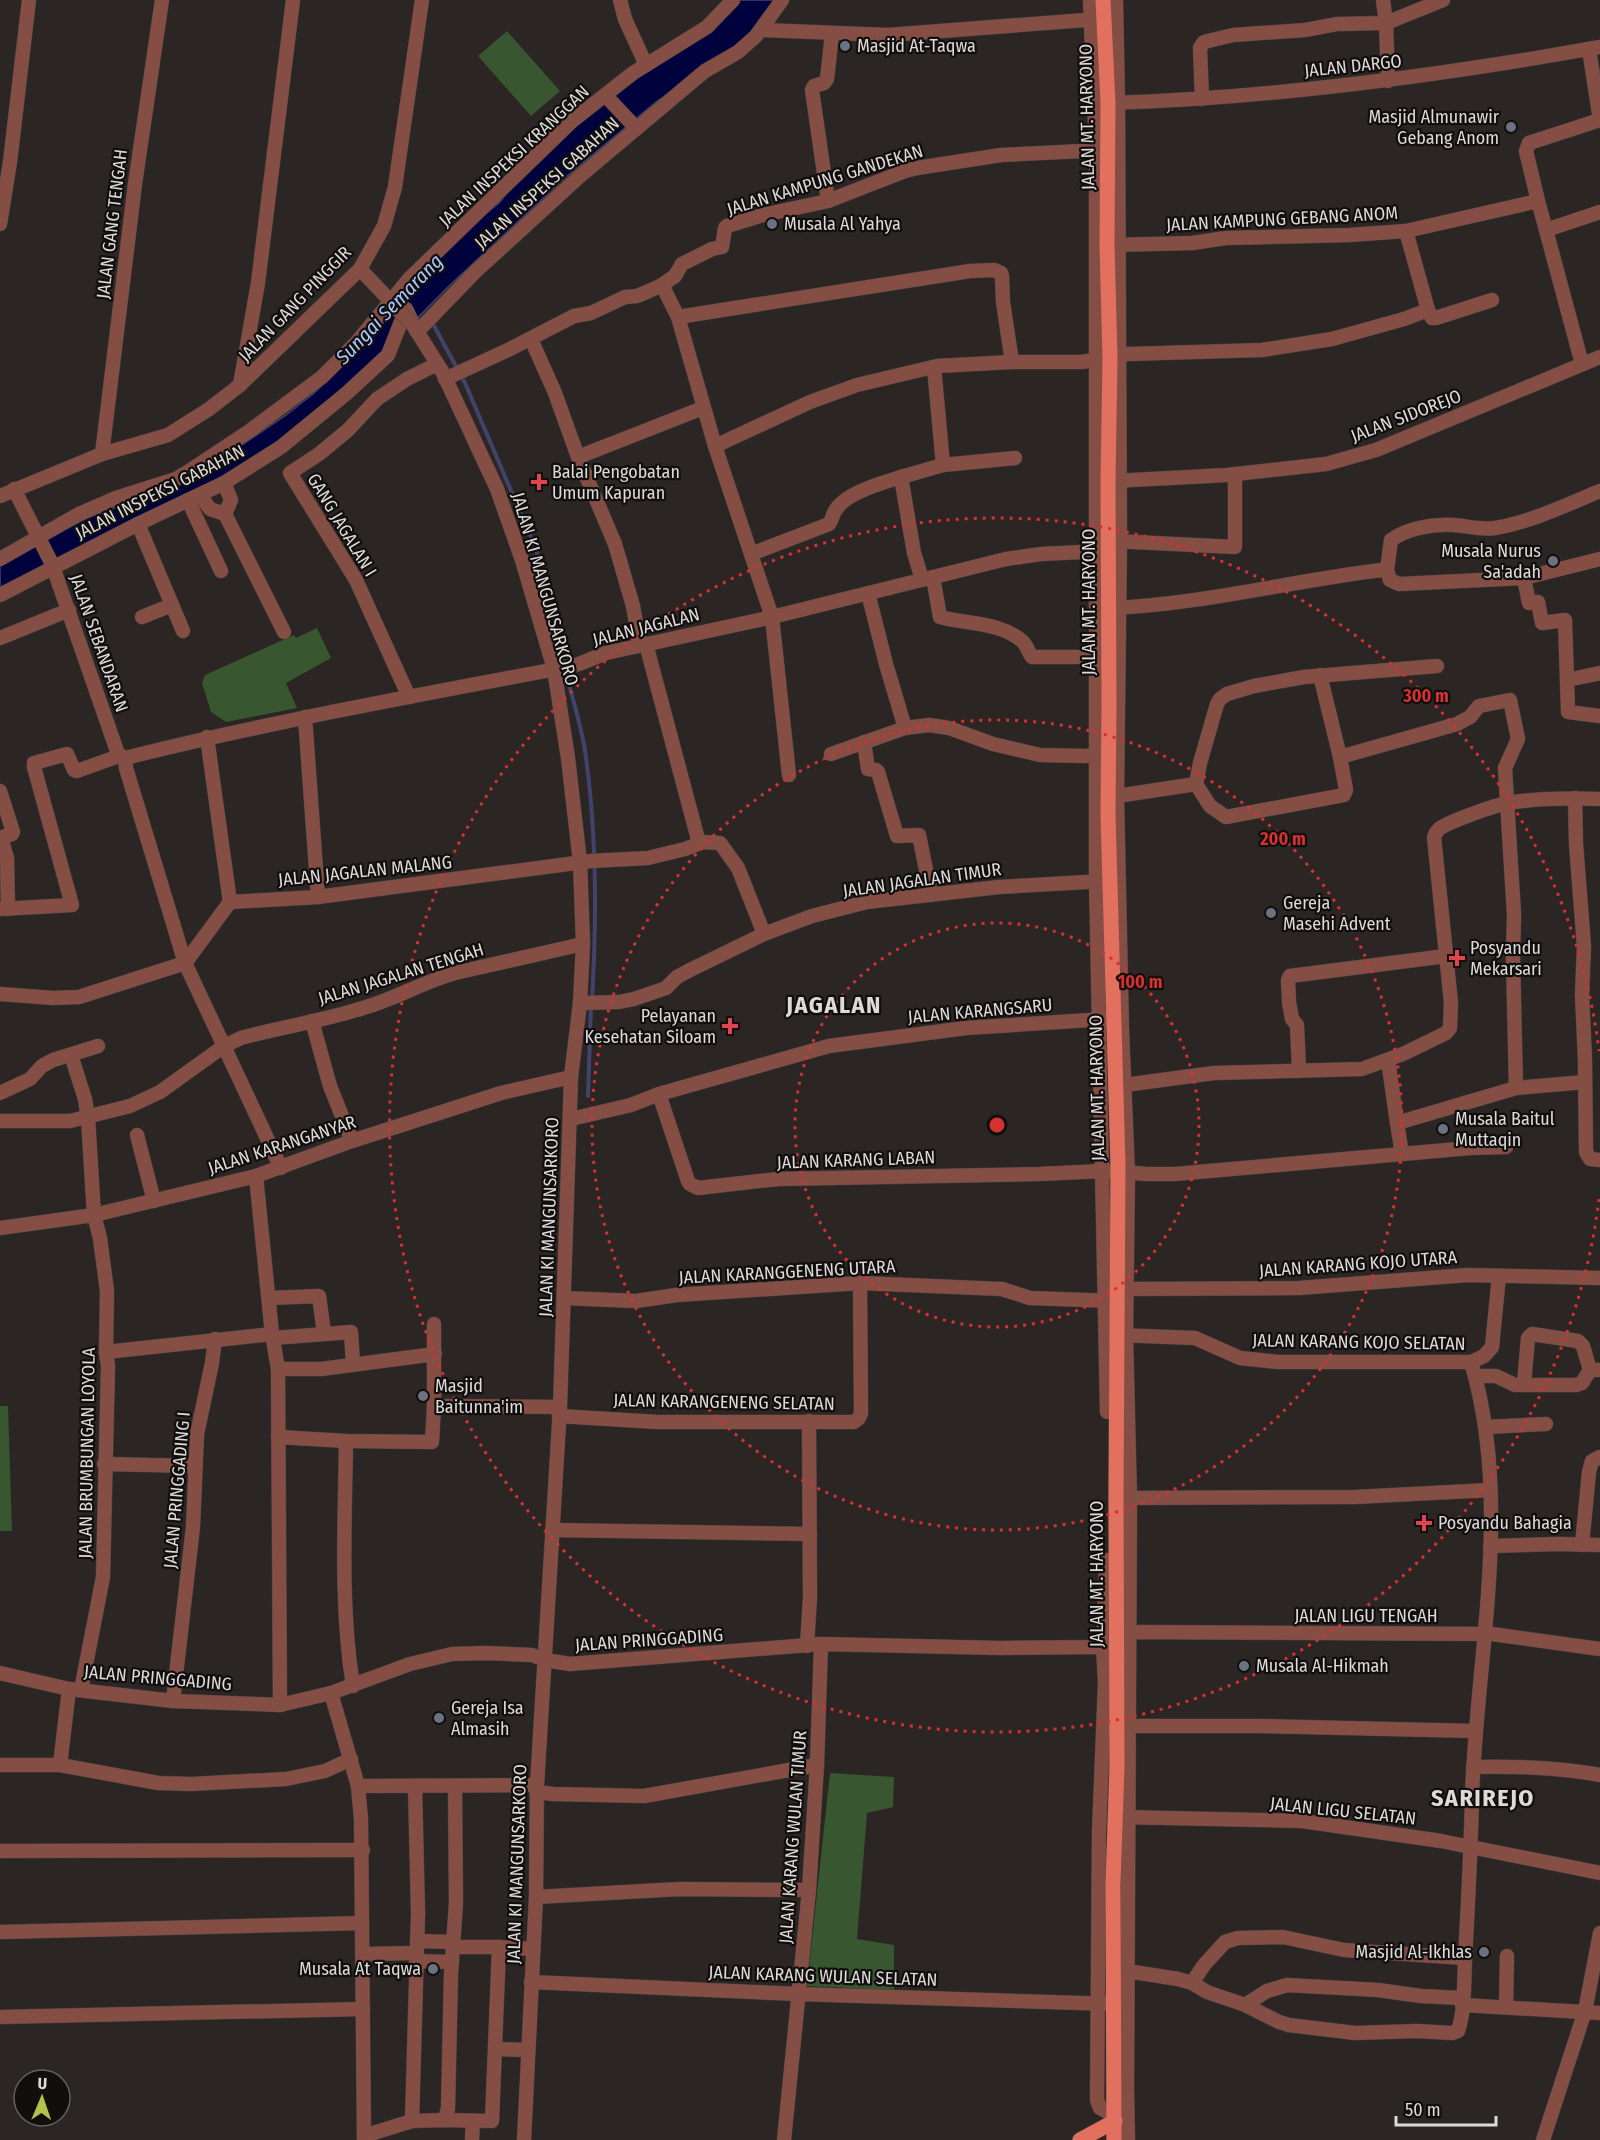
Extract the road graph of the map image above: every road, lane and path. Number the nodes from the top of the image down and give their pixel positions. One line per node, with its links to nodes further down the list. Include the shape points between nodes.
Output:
1 (29, 0): 30 (street)
2 (162, 0): 54 (street, JALAN GANG TENGAH)
3 (293, 0): 50 (street, via 258,283)
4 (422, 0): 34 (street, JALAN GANG PINGGIR, via 395,187 384,226)
5 (620, 0): 18 (street)
6 (733, 0): 18 (street, JALAN INSPEKSI KRANGGAN, via 707,27)
7 (782, 0): 15 (street, JALAN INSPEKSI GABAHAN)
8 (1090, 0): 13 (street)
9 (1103, 0): 13 (main road, JALAN MT. HARYONO)
10 (1116, 0): 22 (street)
11 (1383, 0): 14 (street)
12 (1443, 0): 14 (street)
13 (1097, 19): 16 (street, via 888,35); 22 (main road, JALAN MT. HARYONO); 25 (street)
14 (1386, 23): 19 (street); 21 (street, via 1233,34 1204,42 1200,48)
15 (762, 31): 16 (street); 24 (street, JALAN INSPEKSI GABAHAN)
16 (832, 34): 26 (street, via 827,79 812,90)
17 (1595, 48): 19 (street, JALAN DARGO); 23 (street)
18 (646, 65): 20 (street, JALAN INSPEKSI KRANGGAN)
19 (1388, 81): 21 (street, JALAN DARGO)
20 (606, 96): 24 (street); 37 (street, JALAN INSPEKSI KRANGGAN, via 547,144 409,279)
21 (1202, 99): 22 (street, JALAN DARGO)
22 (1113, 103): 25 (main road, JALAN MT. HARYONO); 28 (street)
23 (1600, 120): 27 (street, via 1529,143 1527,151)
24 (635, 125): 41 (street, JALAN INSPEKSI GABAHAN)
25 (1102, 150): 26 (street, JALAN KAMPUNG GANDEKAN, via 1001,155 917,168); 28 (main road, JALAN MT. HARYONO); 39 (street)
26 (828, 201): 35 (street, JALAN KAMPUNG GANDEKAN, via 727,226 722,247 688,261)
27 (1538, 201): 31 (street); 32 (street, JALAN KAMPUNG GEBANG ANOM)
28 (1113, 207): 33 (main road, JALAN MT. HARYONO)
29 (1600, 212): 31 (street)
30 (0, 224)
31 (1546, 230): 47 (street)
32 (1406, 231): 33 (street, JALAN KAMPUNG GEBANG ANOM); 38 (street)
33 (1113, 245): 39 (main road, JALAN MT. HARYONO)
34 (360, 269): 37 (street); 50 (street, JALAN GANG PINGGIR)
35 (662, 285): 40 (street); 42 (street, via 640,296 625,297 591,313 574,316)
36 (1492, 300): 38 (street, via 1436,318)
37 (393, 304): 41 (street, bridge); 67 (street, JALAN INSPEKSI KRANGGAN, via 322,377 206,461 176,479 77,515)
38 (1428, 310): 44 (street, via 1342,336 1262,350)
39 (1108, 312): 44 (main road, JALAN MT. HARYONO)
40 (678, 317): 45 (street, via 994,270 1002,276); 51 (street)
41 (418, 327): 46 (street, JALAN KI MANGUNSARKORO); 61 (street, JALAN INSPEKSI GABAHAN, via 406,309 388,355 281,447)
42 (531, 339): 49 (street); 55 (street)
43 (1600, 357): 47 (street, JALAN SIDOREJO)
44 (1108, 358): 45 (street); 52 (main road, JALAN MT. HARYONO); 60 (street)
45 (1012, 362): 48 (street)
46 (437, 364): 49 (street, JALAN KI MANGUNSARKORO); 95 (street, GANG JAGALAN I, via 377,399 348,430 290,473 356,580)
47 (1582, 364): 58 (street, JALAN SIDOREJO, via 1376,450 1326,464)
48 (934, 367): 53 (street, via 848,388); 57 (street)
49 (447, 377): 91 (street, JALAN KI MANGUNSARKORO, via 497,489)
50 (240, 385): 54 (street, JALAN GANG PINGGIR, via 168,435)
51 (704, 408): 53 (street); 55 (street)
52 (1102, 418): 60 (main road, JALAN MT. HARYONO); 68 (street)
53 (715, 446): 69 (street)
54 (102, 454): 63 (street, JALAN GANG PINGGIR)
55 (578, 457): 88 (street, via 615,544)
56 (1015, 458): 57 (street)
57 (942, 465): 59 (street)
58 (1235, 474): 60 (street, JALAN SIDOREJO); 68 (street, JALAN JAGALAN, via 1235,547)
59 (901, 477): 69 (street, via 850,498 834,512 829,524); 75 (street, via 914,553)
60 (1114, 481): 68 (main road, JALAN MT. HARYONO)
61 (224, 483): 64 (street, JALAN INSPEKSI GABAHAN); 65 (street, via 231,500)
62 (1600, 491): 73 (street, via 1500,527 1420,527 1391,540)
63 (4, 493): 67 (street)
64 (194, 498): 65 (street); 66 (street, JALAN INSPEKSI GABAHAN); 74 (street)
65 (225, 514): 86 (street)
66 (138, 524): 72 (street, JALAN INSPEKSI GABAHAN); 80 (street)
67 (39, 538): 71 (street, JALAN INSPEKSI KRANGGAN); 72 (street, JALAN SEBANDARAN)
68 (1108, 546): 75 (street, JALAN JAGALAN, via 1027,555); 77 (main road, JALAN MT. HARYONO); 81 (street)
69 (751, 554): 84 (street)
70 (1600, 558): 76 (street)
71 (0, 559)
72 (53, 565): 79 (street, JALAN INSPEKSI GABAHAN); 82 (street, JALAN SEBANDARAN)
73 (1387, 570): 76 (street, via 1389,580 1399,584); 81 (street, via 1194,601)
74 (221, 571)
75 (928, 578): 78 (street, JALAN JAGALAN); 89 (street, via 940,617 974,622 1011,634 1022,641 1032,657)
76 (1524, 578): 94 (street, via 1529,603 1538,602 1542,623 1564,620)
77 (1102, 589): 81 (main road, JALAN MT. HARYONO); 89 (street)
78 (868, 593): 84 (street, JALAN JAGALAN); 99 (street)
79 (0, 595)
80 (172, 605): 83 (street); 85 (street)
81 (1114, 608): 89 (main road, JALAN MT. HARYONO); 96 (street)
82 (69, 610): 87 (street); 105 (street, JALAN SEBANDARAN)
83 (142, 617)
84 (772, 617): 88 (street, JALAN JAGALAN); 107 (street)
85 (183, 631)
86 (284, 632)
87 (0, 638)
88 (643, 645): 91 (street, JALAN JAGALAN); 116 (street)
89 (1103, 657): 96 (main road, JALAN MT. HARYONO); 100 (street)
90 (1437, 666): 93 (street)
91 (557, 669): 95 (street, JALAN JAGALAN); 117 (street, JALAN KI MANGUNSARKORO, via 568,758)
92 (1600, 673): 94 (street)
93 (1320, 675): 106 (street); 108 (street, via 1254,687 1220,699)
94 (1567, 680): 97 (street, via 1568,718)
95 (409, 697): 98 (street, JALAN JAGALAN)
96 (1113, 706): 100 (main road, JALAN MT. HARYONO); 110 (street)
97 (1600, 716)
98 (305, 717): 101 (street, JALAN JAGALAN); 120 (street)
99 (905, 728): 102 (street); 104 (street, via 937,726 1040,755)
100 (1102, 732): 104 (main road, JALAN MT. HARYONO)
101 (207, 737): 105 (street, JALAN JAGALAN); 121 (street)
102 (864, 742): 103 (street); 119 (street, via 868,769 878,772 897,836 919,835)
103 (831, 754)
104 (1102, 754): 110 (main road, JALAN MT. HARYONO); 114 (street)
105 (122, 757): 122 (street, JALAN JAGALAN, via 77,771 67,754 34,763 72,905); 127 (street, JALAN SEBANDARAN)
106 (1340, 757): 108 (street, via 1344,795 1253,813 1226,817 1210,806); 113 (street, via 1456,724 1468,719 1479,706 1510,700 1518,739 1505,768)
107 (789, 775)
108 (1196, 784): 110 (street)
109 (0, 791): 115 (street, via 13,832)
110 (1113, 797): 114 (main road, JALAN MT. HARYONO); 132 (street)
111 (1575, 798): 112 (street); 113 (street); 139 (street, via 1584,946)
112 (1600, 799)
113 (1506, 803): 126 (street, via 1440,829 1434,837); 141 (street, via 1514,914)
114 (1102, 815): 118 (main road, JALAN MT. HARYONO)
115 (0, 838): 122 (street, via 7,858)
116 (699, 843): 117 (street, JALAN JAGALAN MALANG, via 648,858); 124 (street, via 720,843 735,862)
117 (591, 861): 120 (street, JALAN JAGALAN MALANG); 125 (street, JALAN KI MANGUNSARKORO)
118 (1102, 881): 119 (street, JALAN JAGALAN TIMUR); 123 (main road, JALAN MT. HARYONO)
119 (931, 895): 124 (street, JALAN JAGALAN TIMUR, via 867,902)
120 (318, 897): 121 (street, JALAN JAGALAN MALANG)
121 (230, 902): 127 (street)
122 (4, 909)
123 (1104, 923): 130 (street); 132 (main road, JALAN MT. HARYONO)
124 (764, 934): 129 (street, JALAN JAGALAN TIMUR, via 690,970 666,988 634,999)
125 (583, 944): 129 (street, JALAN KI MANGUNSARKORO); 131 (street, JALAN JAGALAN TENGAH, via 455,973 392,999)
126 (1446, 956): 136 (street, via 1451,1003 1449,1031); 137 (street, via 1290,976 1289,1002 1297,1025)
127 (185, 963): 128 (street, via 79,997); 134 (street, JALAN SEBANDARAN)
128 (0, 994)
129 (588, 1003): 138 (street, JALAN KI MANGUNSARKORO)
130 (1099, 1020): 132 (street, JALAN KARANGSARU); 143 (street, JALAN KARANGSARU, via 966,1028 829,1046); 154 (street)
131 (312, 1021): 134 (street, JALAN JAGALAN TENGAH, via 241,1038); 149 (street, via 330,1086)
132 (1117, 1027): 140 (main road, JALAN MT. HARYONO)
133 (98, 1046): 135 (street)
134 (224, 1046): 144 (street, JALAN JAGALAN TENGAH, via 150,1097); 153 (street, JALAN SEBANDARAN)
135 (71, 1055): 142 (street, via 53,1060 30,1078); 144 (street, JALAN BRUMBUNGAN LOYOLA, via 86,1099)
136 (1388, 1060): 137 (street, via 1354,1070); 147 (street)
137 (1299, 1071): 140 (street, via 1214,1073)
138 (571, 1077): 145 (street, JALAN KI MANGUNSARKORO); 149 (street, JALAN KARANGANYAR, via 501,1093)
139 (1585, 1082): 141 (street); 152 (street, via 1586,1152 1590,1159)
140 (1120, 1085): 155 (main road, JALAN MT. HARYONO)
141 (1516, 1088): 147 (street)
142 (0, 1093)
143 (659, 1094): 145 (street, JALAN KARANGSARU); 154 (street, JALAN KARANG LABAN, via 688,1181 698,1188 778,1179)
144 (88, 1118): 146 (street, JALAN JAGALAN TENGAH, via 59,1122); 158 (street, JALAN BRUMBUNGAN LOYOLA)
145 (571, 1119): 166 (street, JALAN KI MANGUNSARKORO)
146 (0, 1121)
147 (1397, 1123): 151 (street)
148 (137, 1135): 157 (street)
149 (352, 1141): 153 (street, JALAN KARANGANYAR)
150 (1506, 1147): 151 (street, JALAN KARANG LABAN)
151 (1402, 1154): 155 (street, JALAN KARANG LABAN, via 1185,1173)
152 (1600, 1160)
153 (281, 1167): 156 (street, JALAN KARANGANYAR)
154 (1103, 1171): 155 (street, JALAN KARANG LABAN); 160 (street)
155 (1123, 1173): 160 (main road, JALAN MT. HARYONO); 164 (street)
156 (256, 1176): 157 (street, JALAN KARANGANYAR); 165 (street)
157 (154, 1201): 158 (street, JALAN KARANGANYAR)
158 (94, 1215): 159 (street, JALAN KARANGANYAR); 172 (street, JALAN BRUMBUNGAN LOYOLA, via 107,1291)
159 (0, 1224)
160 (1111, 1270): 164 (main road, JALAN MT. HARYONO)
161 (1499, 1276): 162 (street, JALAN KARANG KOJO UTARA); 164 (street, JALAN KARANG KOJO UTARA); 174 (street, JALAN KARANG KOJO SELATAN, via 1492,1347)
162 (1600, 1278)
163 (860, 1283): 164 (street, JALAN KARANGGENENG UTARA, via 1002,1288 1030,1298); 166 (street, JALAN KARANGGENENG UTARA, via 636,1301); 183 (street, JALAN KARANGENENG SELATAN, via 860,1416 854,1422)
164 (1117, 1295): 169 (main road, JALAN MT. HARYONO); 182 (street)
165 (269, 1298): 168 (street, via 320,1296); 170 (street)
166 (564, 1298): 181 (street, JALAN KI MANGUNSARKORO)
167 (434, 1324): 173 (street)
168 (324, 1333): 170 (street); 175 (street, via 351,1332)
169 (1122, 1335): 174 (street, JALAN KARANG KOJO SELATAN, via 1195,1338 1240,1358 1278,1362); 182 (main road, JALAN MT. HARYONO); 188 (street)
170 (272, 1336): 171 (street); 176 (street)
171 (215, 1339): 172 (street); 191 (street, JALAN PRINGGADING I, via 197,1434)
172 (106, 1352): 190 (street, JALAN BRUMBUNGAN LOYOLA)
173 (435, 1354): 175 (street); 180 (street)
174 (1471, 1362): 178 (street)
175 (353, 1364): 176 (street)
176 (278, 1369): 186 (street)
177 (1595, 1370): 179 (street, via 1576,1385); 179 (street, via 1578,1341 1532,1334 1528,1338)
178 (1475, 1376): 179 (street, via 1496,1376 1512,1384); 185 (street)
179 (1524, 1384)
180 (434, 1406): 181 (street, JALAN KARANGENENG SELATAN, via 540,1407); 187 (street, via 432,1442)
181 (559, 1412): 183 (street, JALAN KARANGENENG SELATAN, via 657,1422); 194 (street, JALAN KI MANGUNSARKORO)
182 (1112, 1412): 188 (main road, JALAN MT. HARYONO)
183 (809, 1421): 195 (street)
184 (1546, 1424): 185 (street)
185 (1486, 1427): 192 (street)
186 (278, 1437): 187 (street); 214 (street)
187 (346, 1441): 210 (street, via 345,1587)
188 (1123, 1457): 193 (street); 193 (main road, JALAN MT. HARYONO, via 1112,1481)
189 (1600, 1457): 196 (street, via 1592,1461 1589,1472)
190 (104, 1464): 191 (street); 211 (street, JALAN BRUMBUNGAN LOYOLA, via 103,1578)
191 (195, 1466): 213 (street, JALAN PRINGGADING I, via 193,1527)
192 (1491, 1490): 193 (street, via 1355,1497); 198 (street)
193 (1123, 1498): 199 (main road, JALAN MT. HARYONO); 200 (street)
194 (552, 1530): 195 (street); 207 (street, JALAN KI MANGUNSARKORO)
195 (810, 1534): 204 (street)
196 (1582, 1545): 197 (street); 198 (street)
197 (1600, 1545)
198 (1490, 1546): 201 (street)
199 (1111, 1560): 200 (main road, JALAN MT. HARYONO); 205 (street)
200 (1123, 1579): 202 (main road, JALAN MT. HARYONO)
201 (1485, 1634): 202 (street, JALAN LIGU TENGAH); 206 (street, JALAN LIGU TENGAH); 216 (street)
202 (1123, 1635): 205 (street); 209 (main road, JALAN MT. HARYONO); 215 (street)
203 (821, 1644): 204 (street, JALAN PRINGGADING); 205 (street, JALAN PRINGGADING); 220 (street, JALAN KARANG WULAN TIMUR)
204 (807, 1646): 207 (street, JALAN PRINGGADING, via 570,1664)
205 (1103, 1647): 209 (street)
206 (1600, 1649)
207 (539, 1658): 210 (street, JALAN PRINGGADING, via 462,1653 441,1656); 226 (street, JALAN KI MANGUNSARKORO)
208 (0, 1673): 211 (street, JALAN PRINGGADING)
209 (1111, 1683): 215 (main road, JALAN MT. HARYONO); 250 (street, via 1099,1832)
210 (353, 1686): 212 (street, JALAN PRINGGADING)
211 (75, 1689): 213 (street, JALAN PRINGGADING); 219 (street, JALAN BRUMBUNGAN LOYOLA)
212 (331, 1694): 214 (street, JALAN PRINGGADING); 217 (street)
213 (173, 1701): 214 (street, JALAN PRINGGADING)
214 (280, 1705)
215 (1123, 1726): 216 (street); 227 (main road, JALAN MT. HARYONO)
216 (1475, 1731): 221 (street)
217 (351, 1759): 219 (street, via 325,1771 286,1779 190,1784 158,1783); 223 (street)
218 (0, 1765): 219 (street)
219 (60, 1765)
220 (817, 1765): 226 (street, via 644,1796 553,1794); 232 (street, JALAN KARANG WULAN TIMUR)
221 (1473, 1767): 222 (street, via 1527,1766); 228 (street)
222 (1600, 1775)
223 (358, 1786): 224 (street); 229 (street)
224 (415, 1786): 225 (street); 240 (street)
225 (455, 1787): 226 (street); 237 (street)
226 (533, 1788): 233 (street, JALAN KI MANGUNSARKORO)
227 (1121, 1817): 228 (street, JALAN LIGU SELATAN, via 1302,1821); 245 (main road, JALAN MT. HARYONO)
228 (1471, 1847): 231 (street, JALAN LIGU SELATAN); 243 (street)
229 (363, 1850): 230 (street); 234 (street)
230 (0, 1851)
231 (1600, 1873)
232 (810, 1890): 233 (street, via 680,1889); 248 (street, JALAN KARANG WULAN TIMUR)
233 (536, 1897): 239 (street, JALAN KI MANGUNSARKORO)
234 (362, 1923): 235 (street); 241 (street)
235 (0, 1932)
236 (1600, 1933): 255 (street)
237 (453, 1944): 238 (street); 240 (street); 244 (street)
238 (499, 1947): 239 (street); 258 (street)
239 (532, 1949): 246 (street, JALAN KI MANGUNSARKORO)
240 (417, 1952): 241 (street); 244 (street); 262 (street)
241 (363, 1954): 254 (street)
242 (1507, 1956): 253 (street)
243 (1465, 1958): 247 (street, via 1344,1950 1283,1937 1238,1938 1225,1942); 249 (street)
244 (452, 1962): 261 (street, via 448,2109)
245 (1121, 1971): 247 (street); 251 (main road, JALAN MT. HARYONO); 270 (street)
246 (531, 1982): 248 (street, JALAN KARANG WULAN SELATAN); 259 (street, JALAN KI MANGUNSARKORO)
247 (1192, 1983): 252 (street)
248 (798, 1994): 250 (street, JALAN KARANG WULAN SELATAN); 267 (street, JALAN KARANG WULAN TIMUR)
249 (1462, 2001): 252 (street, via 1287,1985 1267,1991); 252 (street, via 1458,2031 1452,2033 1355,2033 1303,2027 1279,2022); 253 (street)
250 (1098, 2004): 251 (street, JALAN KARANG WULAN SELATAN); 260 (street, via 1097,2100 1100,2108)
251 (1114, 2004): 260 (main road, JALAN MT. HARYONO)
252 (1245, 2005)
253 (1506, 2007): 255 (street)
254 (363, 2009): 257 (street); 264 (street)
255 (1585, 2011): 256 (street); 271 (street)
256 (1600, 2013)
257 (0, 2017)
258 (496, 2049): 259 (street); 263 (street, via 494,2119)
259 (528, 2050): 266 (street, JALAN KI MANGUNSARKORO)
260 (1115, 2119): 268 (main road); 269 (main road, JALAN MT. HARYONO)
261 (442, 2120): 262 (street); 263 (street)
262 (412, 2121): 264 (street)
263 (473, 2121): 265 (street)
264 (364, 2138)
265 (472, 2140)
266 (524, 2140)
267 (784, 2140)
268 (1080, 2140)
269 (1114, 2140)
270 (1128, 2140)
271 (1543, 2140)

